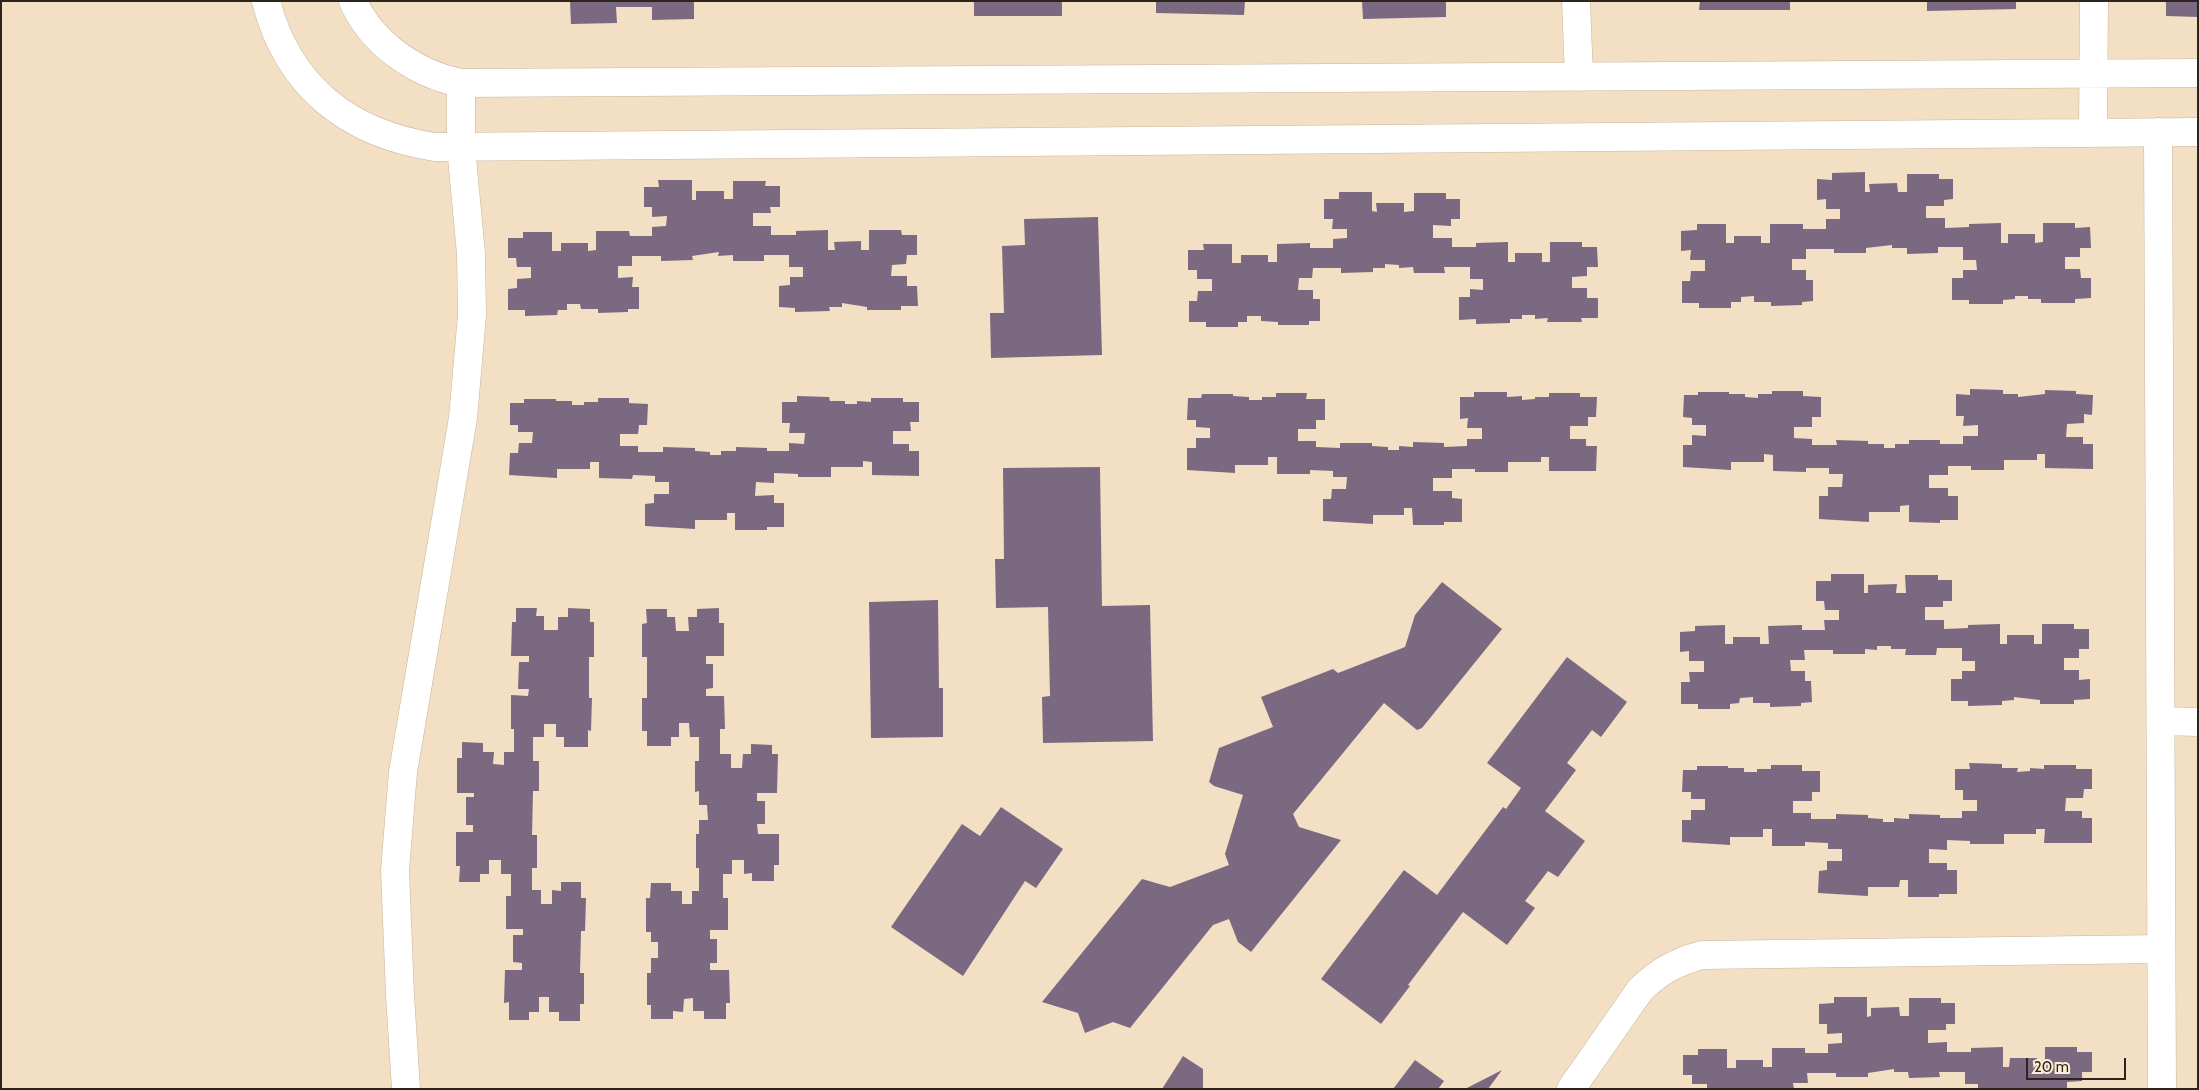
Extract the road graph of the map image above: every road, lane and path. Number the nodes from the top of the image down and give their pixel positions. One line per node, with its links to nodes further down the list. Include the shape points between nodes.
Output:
1 (266, 1): 12 (street, via 282,46 297,70 316,93 337,110 359,124 400,140 435,147)
2 (353, 1): 8 (street, via 371,30 390,49 428,73)
3 (1576, 1): 7 (street)
4 (2094, 1): 5 (street)
5 (2093, 74): 6 (street); 7 (street); 11 (street)
6 (2198, 74)
7 (1580, 77): 8 (street)
8 (461, 83): 12 (street)
9 (2158, 132): 10 (street); 11 (street); 13 (street)
10 (2198, 132)
11 (2093, 133): 12 (street)
12 (461, 147): 16 (street, via 471,254 472,315 463,418 403,772 395,870)
13 (2161, 721): 14 (street); 15 (street)
14 (2198, 722)
15 (2161, 949): 17 (street, via 1702,955 1669,966 1640,990); 18 (street)
16 (406, 1089)
17 (1571, 1089)
18 (2162, 1089)

